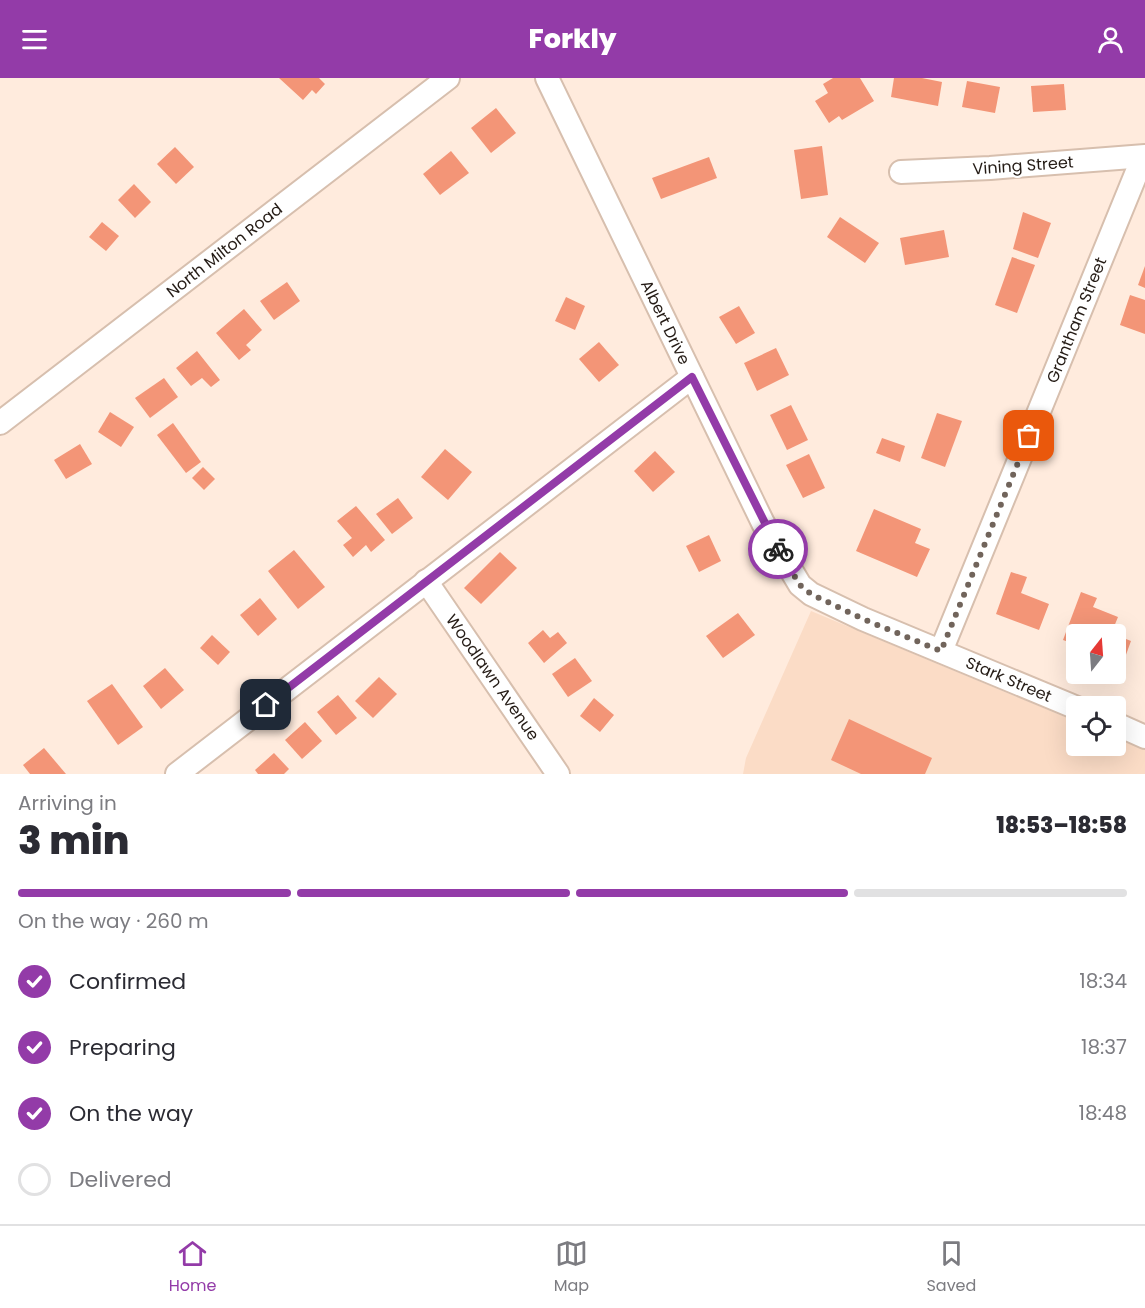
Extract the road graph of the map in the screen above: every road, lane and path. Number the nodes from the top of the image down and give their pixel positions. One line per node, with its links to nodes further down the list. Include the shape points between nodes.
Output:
1 (448, 78): 6 (street, North Milton Road)
2 (547, 78): 5 (street, Albert Drive)
3 (1144, 156): 4 (street, Vining Street); 8 (street, Grantham Street)
4 (901, 172)
5 (692, 377): 7 (street); 8 (street, Albert Drive, via 763,523 800,585 863,619)
6 (0, 423)
7 (426, 581): 12 (street); 13 (street, Woodlawn Avenue)
8 (941, 651): 9 (street, Stark Street)
9 (1066, 703)
10 (1126, 728): 11 (street)
11 (1145, 737)
12 (177, 774)
13 (558, 774)

